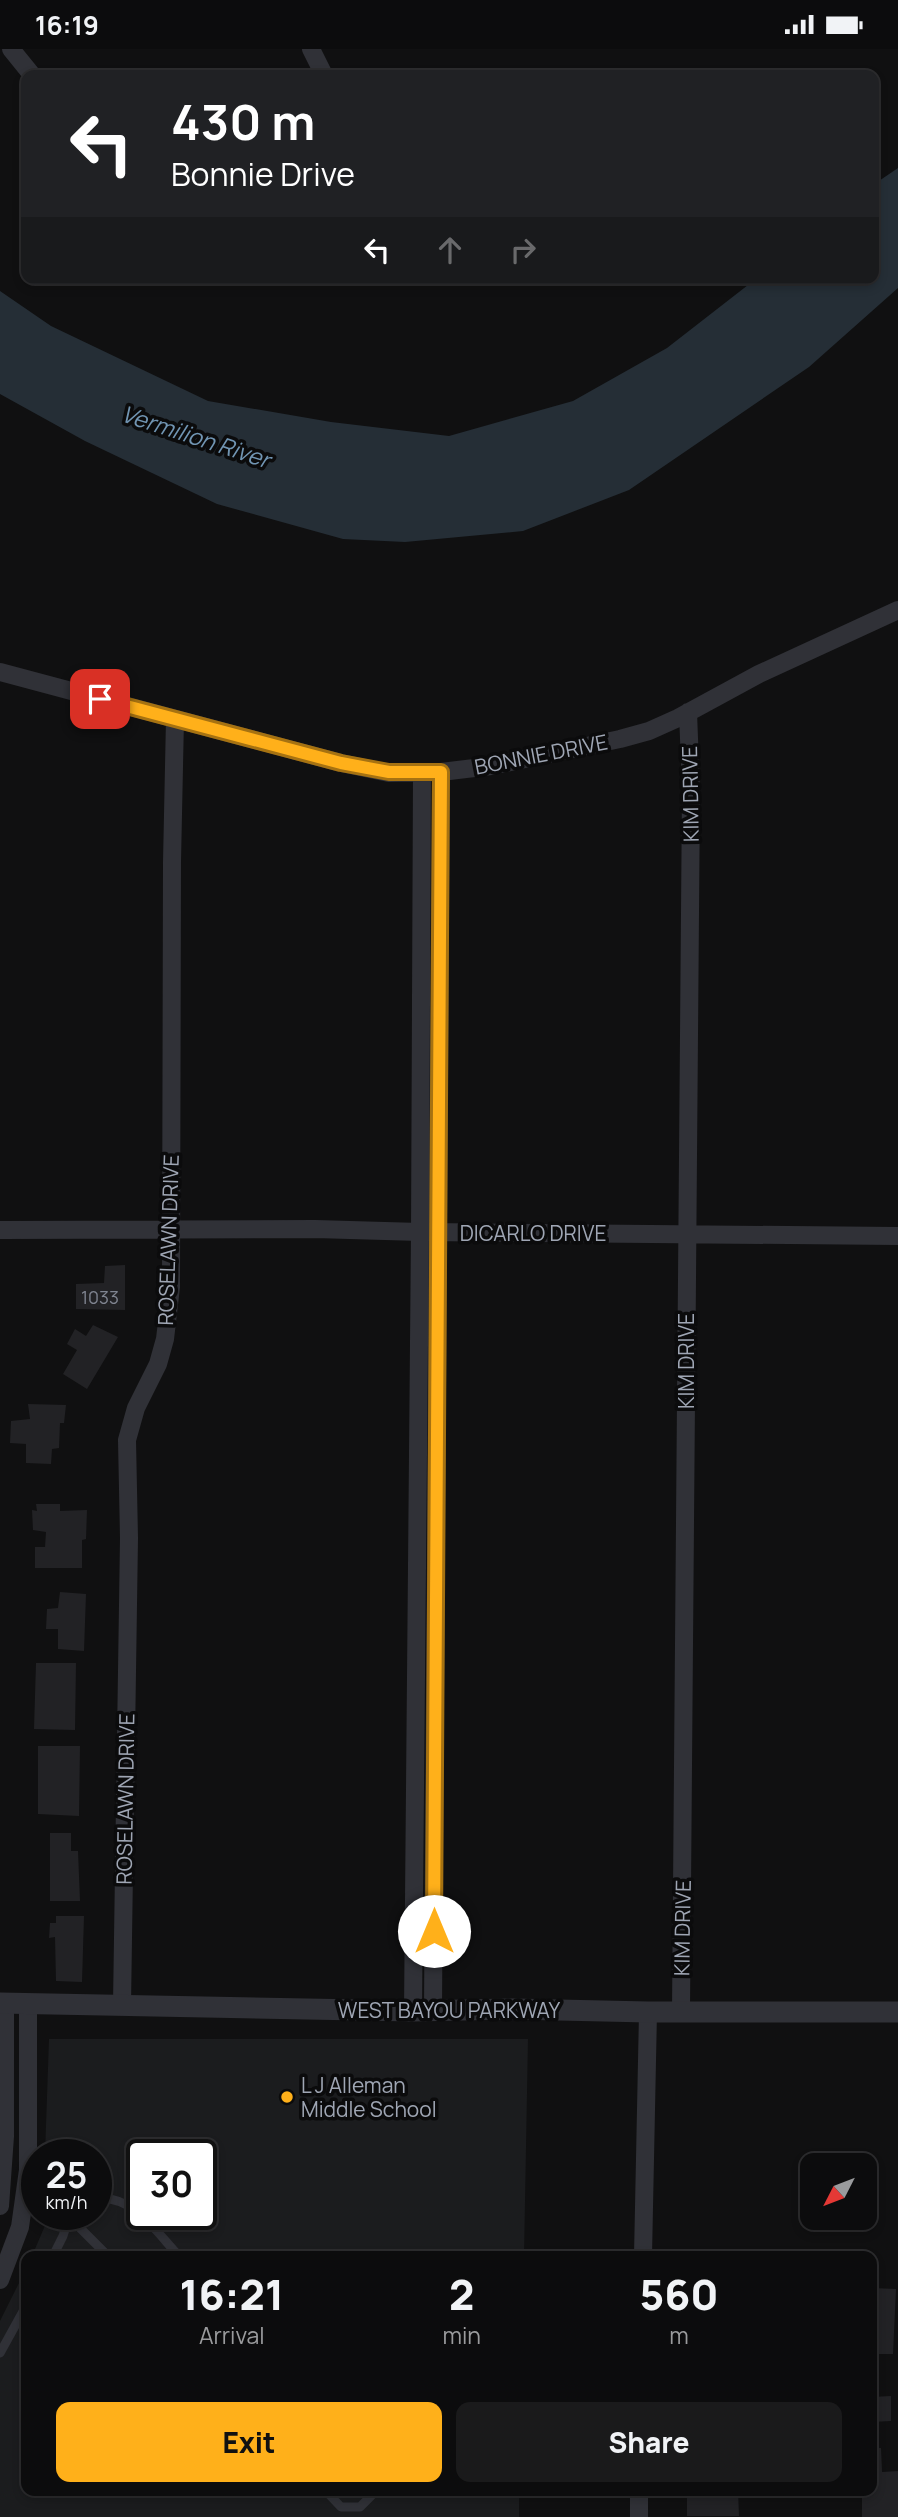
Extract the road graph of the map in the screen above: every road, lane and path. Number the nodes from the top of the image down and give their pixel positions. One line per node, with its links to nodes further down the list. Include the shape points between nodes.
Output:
1 (11, 49): 3 (street)
2 (311, 49): 4 (street)
3 (28, 70)
4 (322, 70)
5 (898, 610): 7 (street, BONNIE DRIVE)
6 (0, 672): 8 (street, BONNIE DRIVE)
7 (688, 712): 9 (street, BONNIE DRIVE, via 620,739); 14 (street, KIM DRIVE)
8 (176, 719): 10 (street, BONNIE DRIVE, via 341,763); 12 (street, ROSELAWN DRIVE)
9 (441, 772): 10 (street, BONNIE DRIVE); 13 (street)
10 (422, 773): 13 (street)
11 (0, 1230): 12 (street, DICARLO DRIVE)
12 (171, 1230): 13 (street, DICARLO DRIVE); 18 (street, ROSELAWN DRIVE, via 171,1294 165,1339 127,1440)
13 (429, 1232): 14 (street, DICARLO DRIVE); 19 (street)
14 (687, 1234): 15 (street, DICARLO DRIVE); 20 (street, KIM DRIVE)
15 (898, 1236)
16 (3, 2003): 17 (street, WEST BAYOU PARKWAY); 26 (street)
17 (28, 2004): 18 (street, WEST BAYOU PARKWAY); 23 (street)
18 (122, 2005): 19 (street, WEST BAYOU PARKWAY)
19 (423, 2010): 21 (street, WEST BAYOU PARKWAY)
20 (681, 2011): 21 (street, WEST BAYOU PARKWAY); 22 (street, WEST BAYOU PARKWAY)
21 (648, 2012): 33 (street)
22 (898, 2012)
23 (28, 2139)
24 (21, 2199): 26 (street)
25 (112, 2199): 32 (lane, via 134,2208)
26 (1, 2203)
27 (21, 2224): 34 (street)
28 (65, 2230): 30 (lane)
29 (83, 2230): 31 (lane)
30 (56, 2251)
31 (103, 2251)
32 (174, 2251)
33 (643, 2251)
34 (0, 2280)
35 (21, 2315): 36 (lane)
36 (0, 2353)
37 (331, 2496): 38 (lane, via 341,2507 359,2507)
38 (371, 2496)
39 (639, 2496): 40 (street)
40 (639, 2517)

